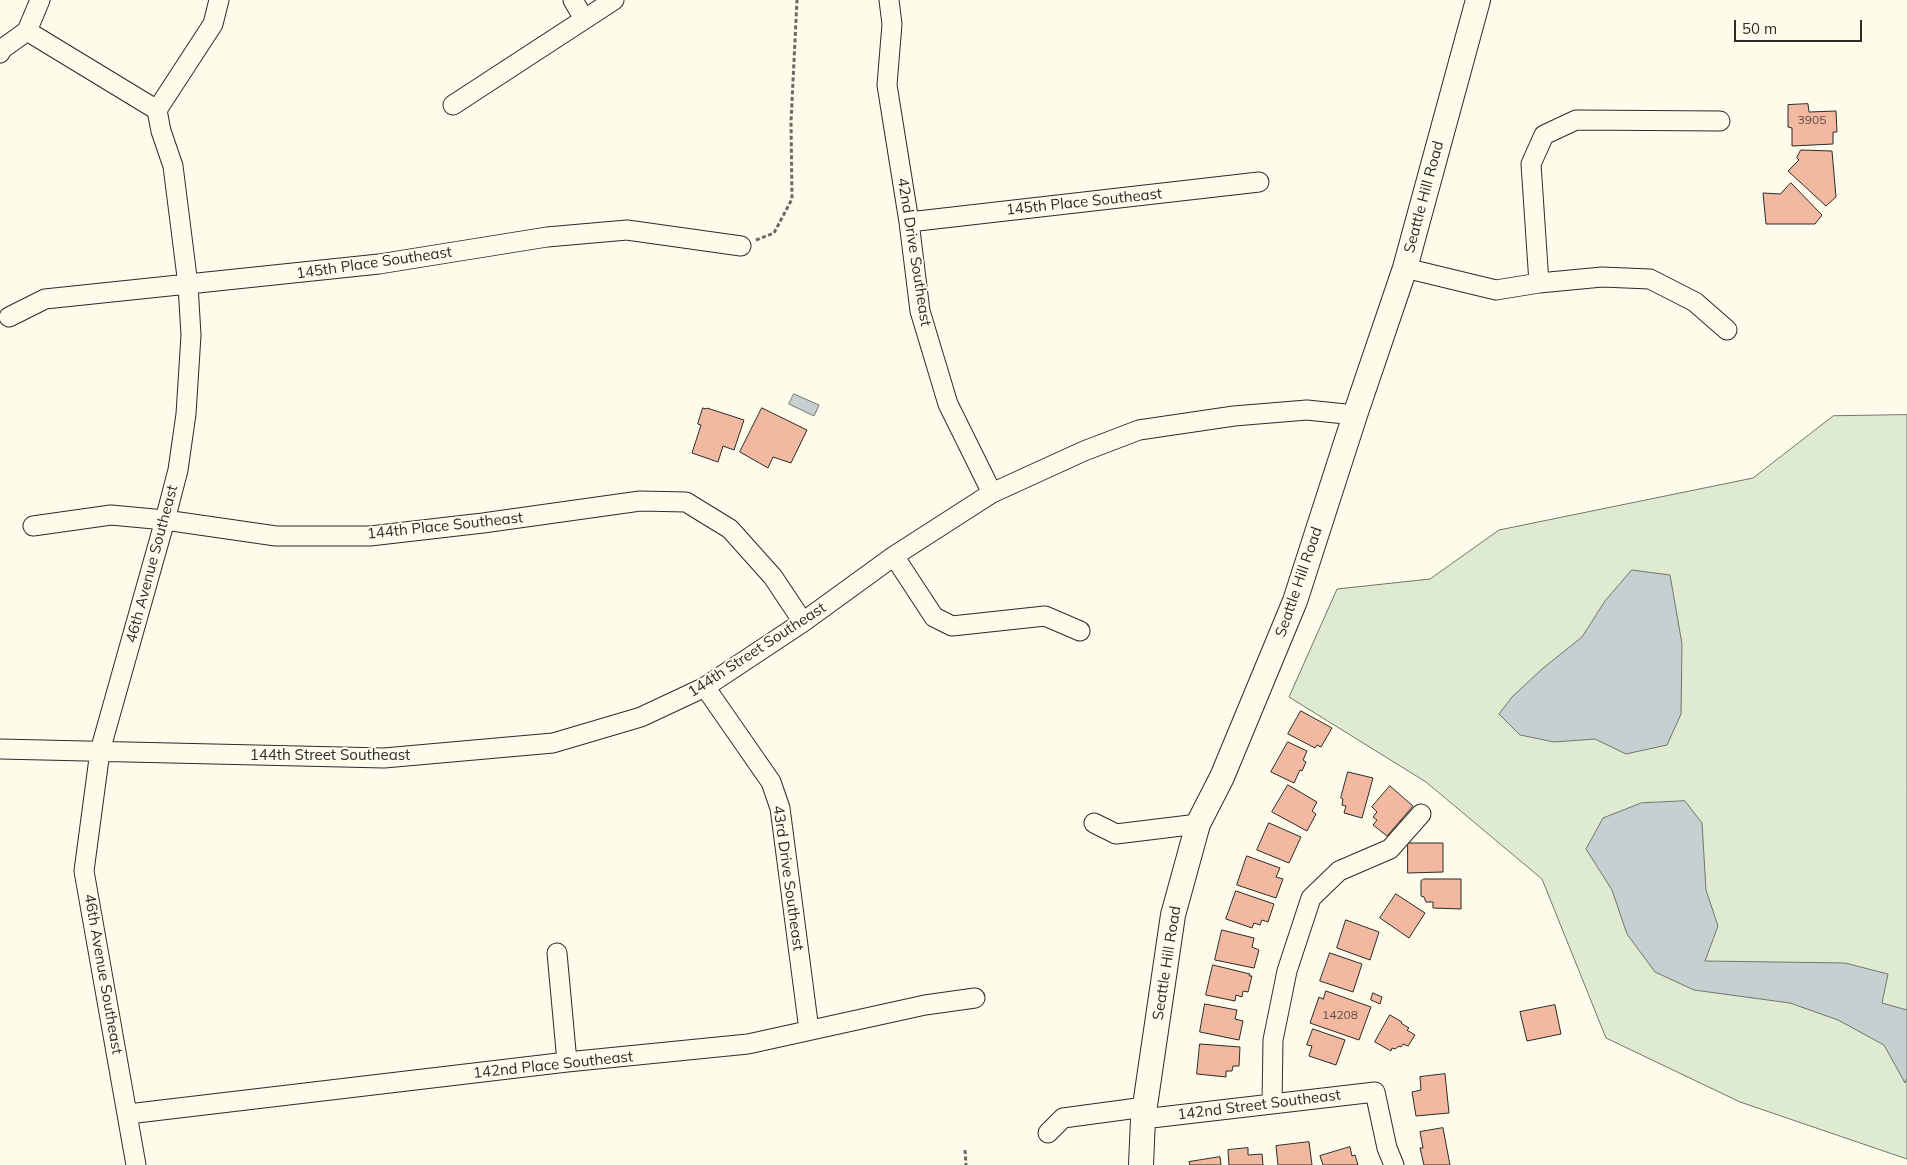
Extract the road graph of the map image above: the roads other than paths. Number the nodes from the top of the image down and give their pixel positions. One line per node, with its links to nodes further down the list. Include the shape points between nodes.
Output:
1 (40, 0): 8 (street)
2 (219, 0): 11 (street, via 213,24)
3 (574, 0): 7 (street)
4 (614, 0): 7 (street)
5 (889, 0): 14 (street, 42nd Drive Southeast, via 892,24 887,85)
6 (1478, 0): 16 (main road, Seattle Hill Road)
7 (584, 19): 10 (street)
8 (27, 32): 9 (street); 11 (street)
9 (0, 53)
10 (453, 105)
11 (157, 110): 18 (street, 46th Avenue Southeast, via 173,166)
12 (1720, 121): 17 (street, via 1576,120 1544,135 1531,164)
13 (1259, 182): 14 (street, 145th Place Southeast)
14 (909, 222): 22 (street, 42nd Drive Southeast, via 920,311 948,404)
15 (741, 246): 18 (street, 145th Place Southeast, via 627,230 546,237 379,264)
16 (1405, 268): 17 (street, via 1496,290); 21 (main road, Seattle Hill Road)
17 (1539, 282): 20 (street, via 1602,277 1650,279 1695,302)
18 (188, 285): 19 (street, 145th Place Southeast, via 45,299); 23 (street, 46th Avenue Southeast, via 191,335 186,414 178,470)
19 (9, 317)
20 (1727, 330)
21 (1355, 415): 22 (street, 144th Street Southeast, via 1307,410 1234,416 1139,430); 33 (main road, Seattle Hill Road, via 1295,601 1222,777)
22 (992, 492): 25 (street, 144th Street Southeast)
23 (165, 520): 24 (street, 144th Place Southeast, via 111,515); 26 (street, 144th Place Southeast, via 276,536 370,536 640,501 686,502 730,529 773,577); 30 (street, 46th Avenue Southeast)
24 (33, 526)
25 (894, 556): 26 (street, 144th Street Southeast); 27 (street, via 934,617 952,626 1045,616)
26 (803, 622): 28 (street, 144th Street Southeast)
27 (1080, 632)
28 (705, 686): 30 (street, 144th Street Southeast, via 641,717 553,743 384,758); 36 (street, 43rd Drive Southeast, via 771,782 780,808)
29 (0, 749): 30 (street, 144th Street Southeast)
30 (100, 751): 40 (street, 46th Avenue Southeast, via 84,871)
31 (1420, 814): 38 (street, via 1390,849 1339,871 1311,898 1287,971 1273,1040)
32 (1094, 823): 33 (street, via 1116,834)
33 (1198, 824): 39 (main road, Seattle Hill Road, via 1173,915)
34 (557, 953): 37 (street)
35 (975, 998): 36 (street, 142nd Place Southeast, via 925,1005)
36 (809, 1030): 37 (street, 142nd Place Southeast, via 748,1044)
37 (567, 1062): 40 (street, 142nd Place Southeast)
38 (1272, 1104): 39 (street, 142nd Street Southeast); 44 (street, 142nd Street Southeast, via 1375,1092)
39 (1144, 1113): 41 (street, 142nd Street Southeast, via 1063,1118); 43 (main road, Seattle Hill Road)
40 (128, 1114): 42 (street, 46th Avenue Southeast)
41 (1048, 1133)
42 (136, 1165)
43 (1141, 1165)
44 (1394, 1165)

